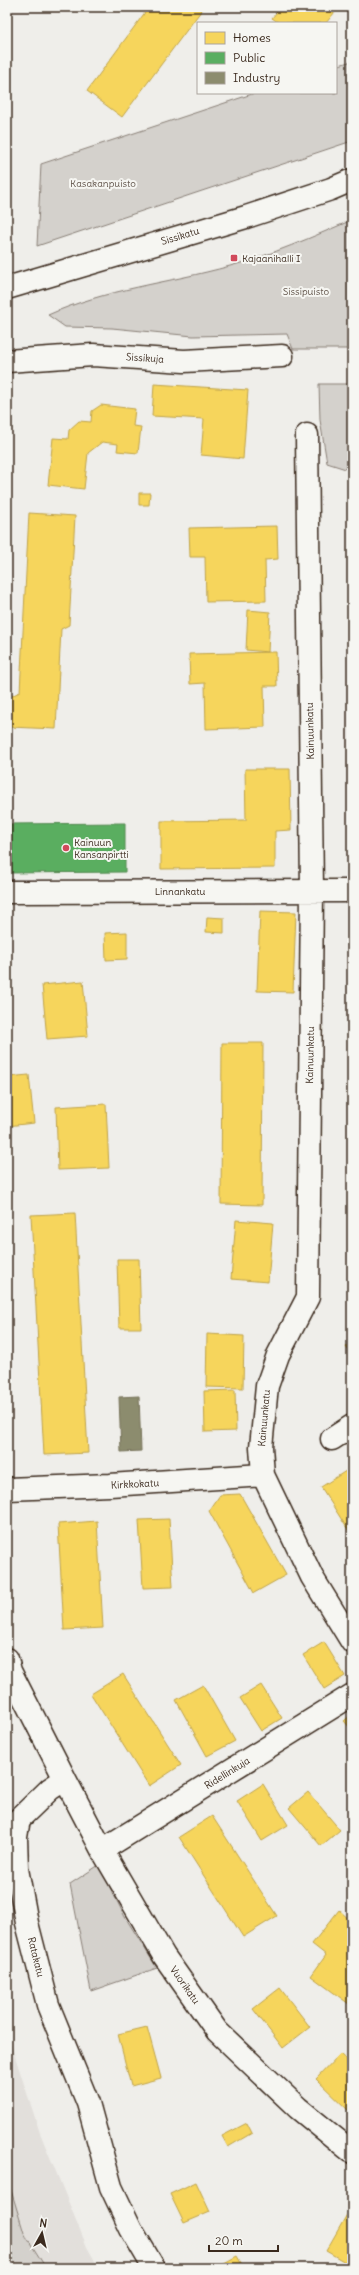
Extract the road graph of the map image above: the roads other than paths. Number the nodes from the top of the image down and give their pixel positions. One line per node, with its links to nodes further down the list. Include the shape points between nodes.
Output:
1 (352, 180): 2 (street, Sissikatu, via 246,217)
2 (7, 288)
3 (282, 356): 4 (street, Sissikuja, via 184,361 93,354)
4 (7, 361)
5 (307, 435): 6 (street, Kainuunkatu)
6 (312, 891): 7 (street, Linnankatu); 8 (street, Linnankatu); 11 (street, Kainuunkatu, via 308,1297 278,1355 266,1386 261,1447)
7 (352, 891)
8 (7, 892)
9 (352, 1426): 10 (street)
10 (332, 1439)
11 (263, 1475): 12 (street, Kirkkokatu); 13 (street, Kainuunkatu, via 312,1577)
12 (7, 1489)
13 (352, 1642)
14 (7, 1659): 16 (street, via 10,1670)
15 (352, 1695): 17 (street, Ridellinkuja)
16 (65, 1779): 17 (street, Vuorikatu); 19 (street, Ratakatu, via 50,1789 19,1819 16,1837 17,1868 27,1923 48,2005 88,2103 111,2186)
17 (102, 1850): 18 (street, Vuorikatu, via 164,1956 218,2031 298,2108)
18 (352, 2152)
19 (154, 2268)

